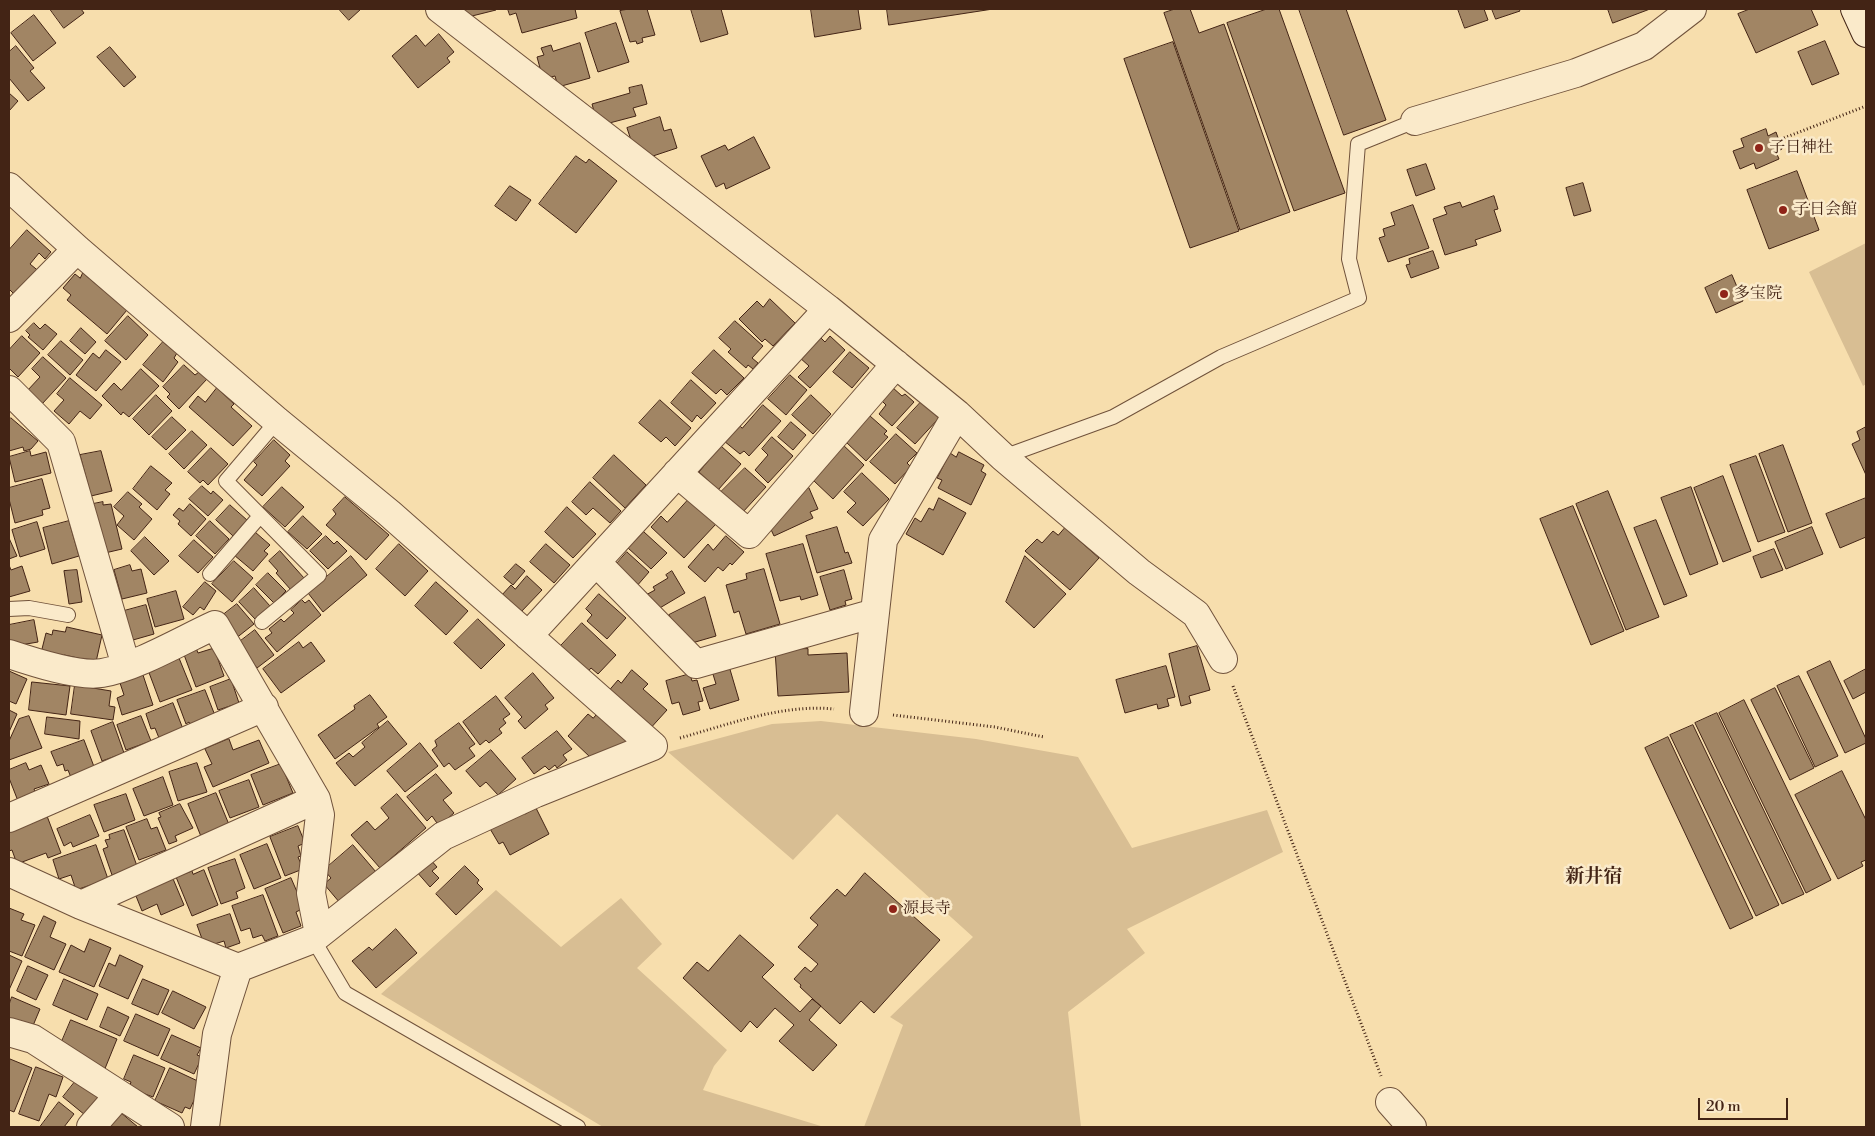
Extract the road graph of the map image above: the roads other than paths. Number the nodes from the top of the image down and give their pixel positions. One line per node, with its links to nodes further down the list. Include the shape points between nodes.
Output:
1 (440, 9): 8 (street)
2 (1692, 9): 5 (street, via 1644,46 1576,73)
3 (1855, 9): 4 (street)
4 (1866, 33)
5 (1415, 121): 14 (lane, via 1358,144 1349,259 1360,298 1221,357 1113,417)
6 (9, 187): 7 (street)
7 (77, 249): 9 (street); 13 (street)
8 (828, 310): 10 (street); 15 (street)
9 (9, 318)
10 (896, 364): 12 (street); 15 (street, via 749,534)
11 (9, 390): 26 (street, via 62,442)
12 (957, 414): 14 (street); 20 (street, via 884,540)
13 (276, 421): 16 (lane, via 226,481); 23 (street, via 389,513)
14 (1003, 456): 25 (street, via 1139,572 1196,614)
15 (677, 473): 17 (street)
16 (260, 516): 18 (lane); 22 (lane, via 319,575)
17 (596, 562): 20 (street, via 696,664); 23 (street)
18 (210, 574)
19 (9, 610): 21 (lane, via 29,608)
20 (875, 613): 28 (street)
21 (68, 616)
22 (262, 622)
23 (528, 636): 33 (street, via 653,746 536,793 444,836)
24 (9, 654): 26 (street, via 54,668 101,673)
25 (1223, 659)
26 (126, 666): 27 (street, via 215,624)
27 (264, 708): 29 (street); 30 (street)
28 (864, 712)
29 (316, 799): 32 (street); 33 (street, via 320,815 311,894)
30 (9, 818)
31 (9, 872): 32 (street)
32 (81, 904): 34 (street)
33 (316, 936): 34 (street); 41 (lane, via 345,993)
34 (238, 968): 40 (street, via 217,1034)
35 (9, 1032): 36 (street, via 32,1038)
36 (119, 1095): 38 (street); 39 (street)
37 (1390, 1102): 42 (street)
38 (91, 1127)
39 (170, 1127)
40 (204, 1127)
41 (578, 1127)
42 (1412, 1127)

